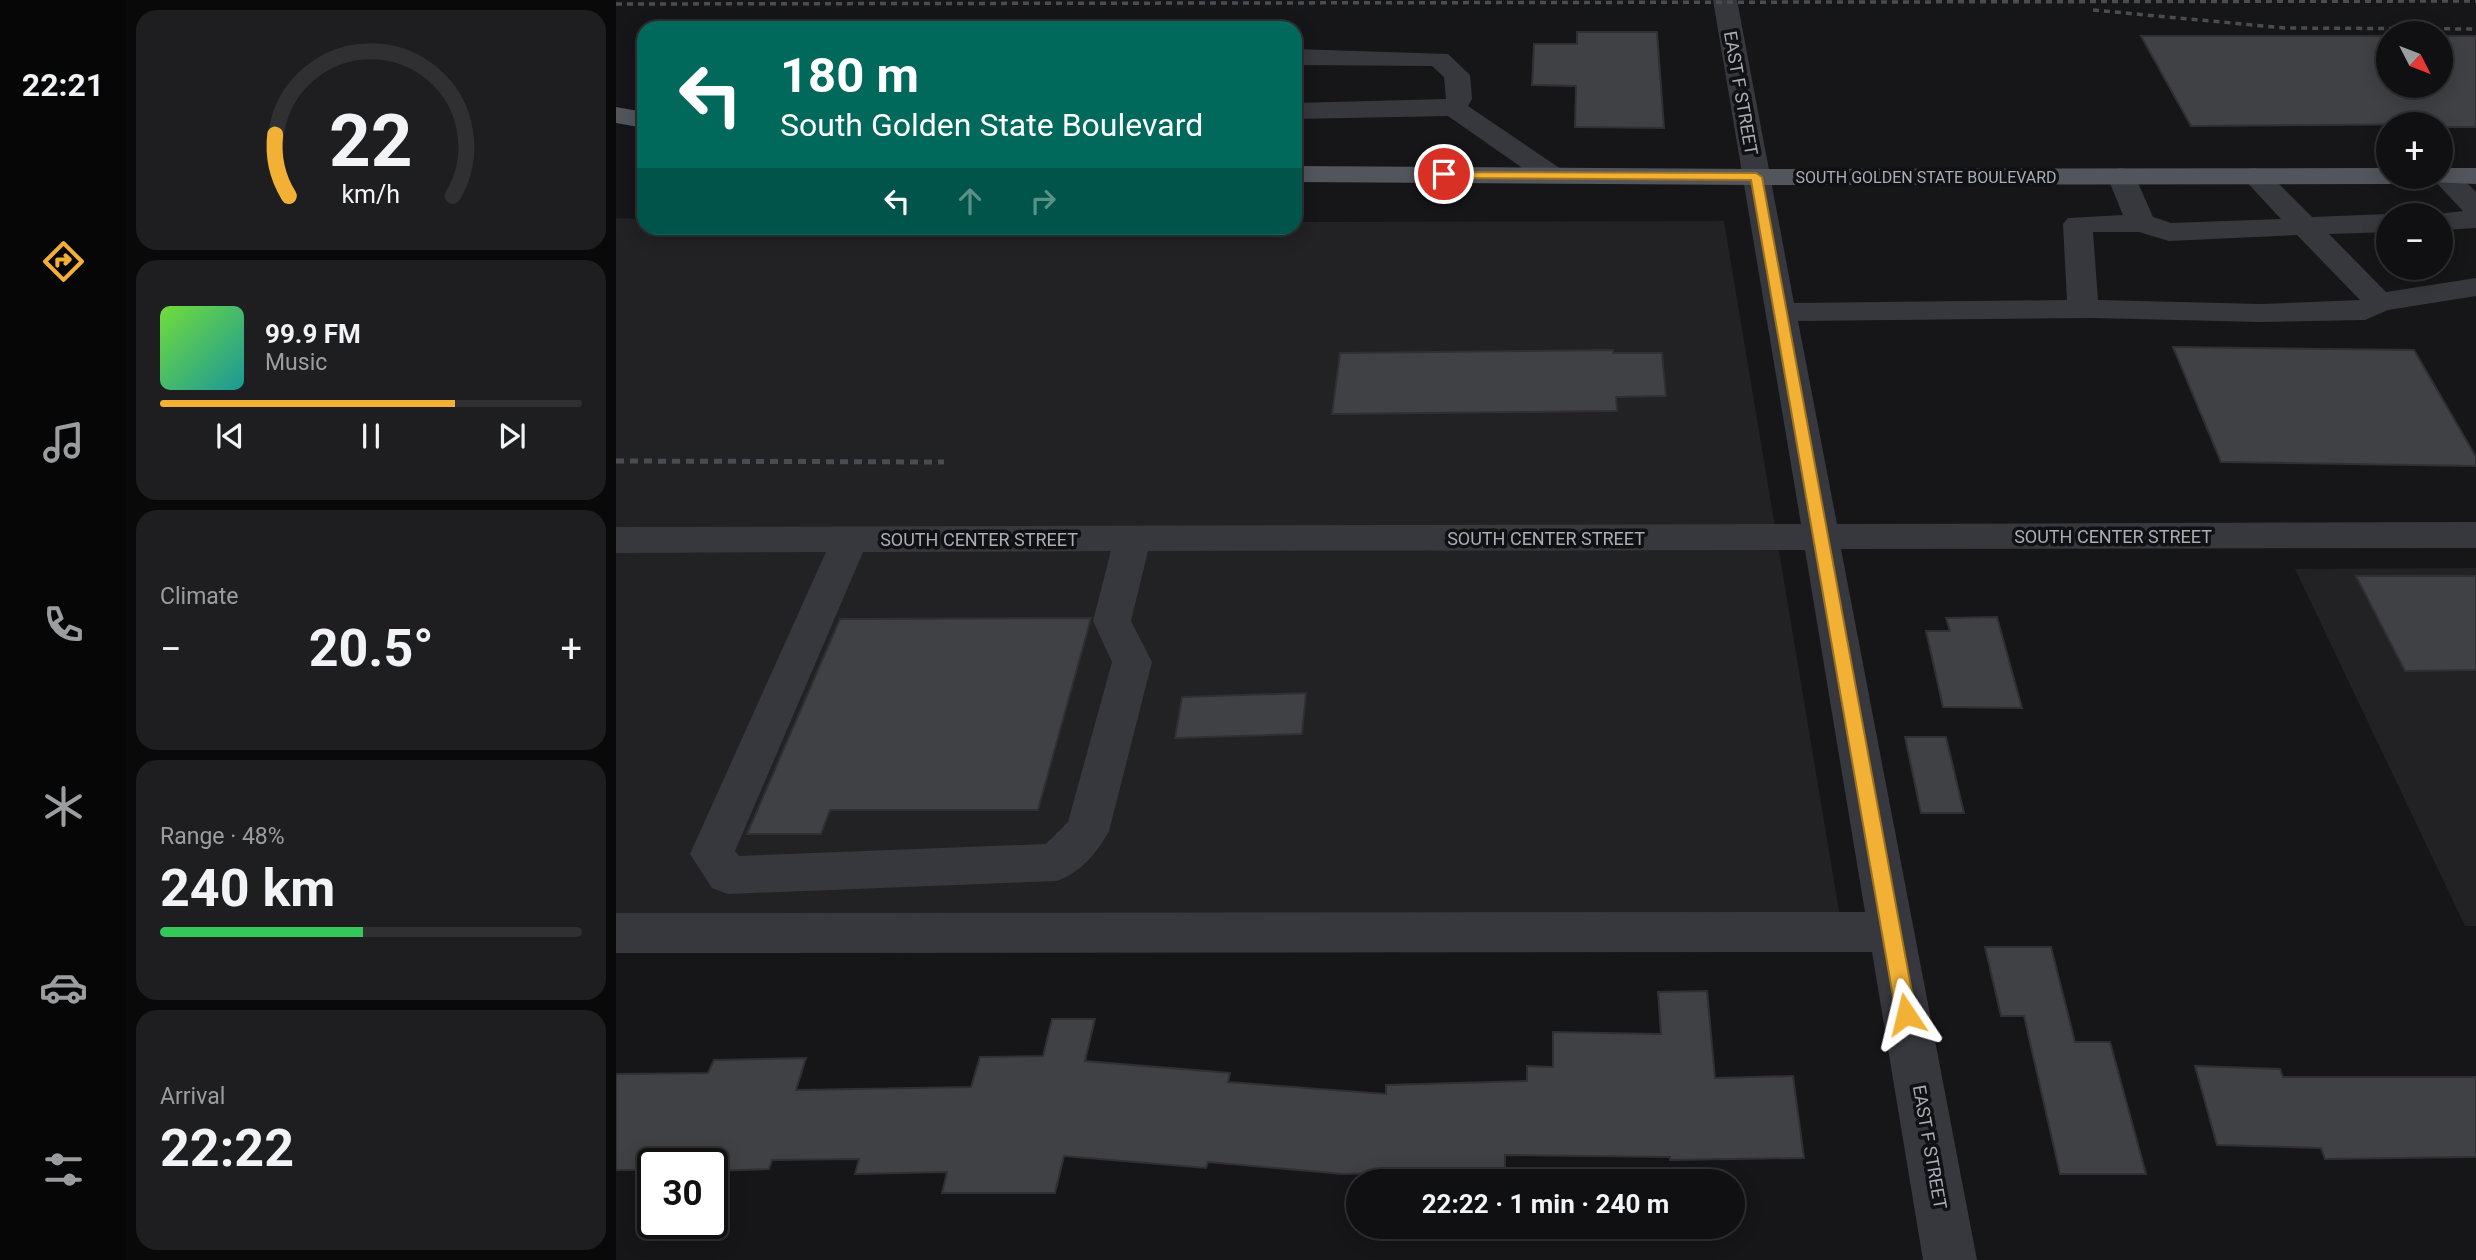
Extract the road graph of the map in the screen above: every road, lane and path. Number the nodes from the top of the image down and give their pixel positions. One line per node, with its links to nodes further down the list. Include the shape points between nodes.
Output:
1 (1725, 0): 14 (street, EAST F STREET)
2 (1302, 57): 3 (street, via 1439,59 1457,75 1459,99)
3 (1454, 108): 4 (street); 8 (street)
4 (1302, 111)
5 (616, 115): 6 (main road)
6 (637, 119)
7 (1302, 174): 8 (main road, SOUTH GOLDEN STATE BOULEVARD)
8 (1551, 174): 14 (main road, SOUTH GOLDEN STATE BOULEVARD)
9 (2121, 176): 10 (main road, SOUTH GOLDEN STATE BOULEVARD); 14 (main road, SOUTH GOLDEN STATE BOULEVARD); 19 (street)
10 (2255, 176): 11 (main road, SOUTH GOLDEN STATE BOULEVARD); 21 (street)
11 (2376, 176)
12 (2453, 176): 13 (main road)
13 (2476, 176)
14 (1756, 177): 25 (street, EAST F STREET)
15 (2453, 186): 16 (street)
16 (2476, 208)
17 (2476, 219): 18 (street)
18 (2453, 220)
19 (2141, 223): 21 (street, via 2169,232); 24 (street, via 2078,224)
20 (2376, 223): 21 (street)
21 (2303, 226): 23 (street)
22 (2476, 287): 23 (street)
23 (2379, 302): 24 (street, via 2365,311)
24 (2083, 309): 25 (street)
25 (1780, 312): 27 (street, EAST F STREET)
26 (2476, 535): 27 (street, SOUTH CENTER STREET)
27 (1820, 537): 29 (street, SOUTH CENTER STREET); 31 (street, EAST F STREET)
28 (850, 539): 29 (street, SOUTH CENTER STREET); 29 (street, via 712,854 729,875 1057,862 1087,831 1132,662 1112,621); 30 (street, SOUTH CENTER STREET)
29 (1133, 539)
30 (616, 540)
31 (1892, 932): 32 (street); 33 (street, EAST F STREET)
32 (616, 933)
33 (1950, 1260)

